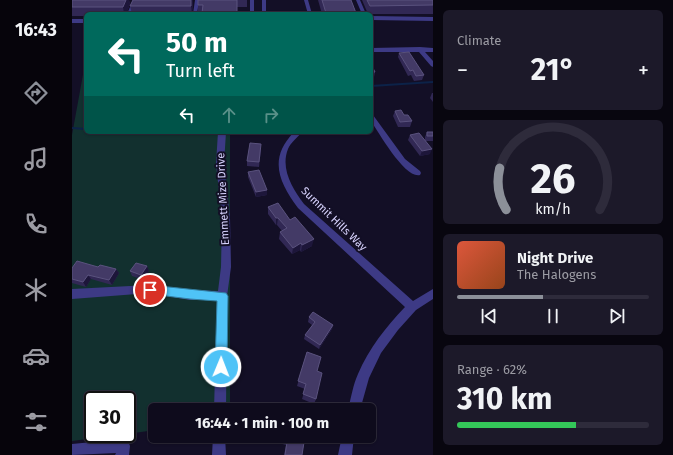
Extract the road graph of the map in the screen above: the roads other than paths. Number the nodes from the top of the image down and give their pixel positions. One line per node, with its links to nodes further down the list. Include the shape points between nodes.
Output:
1 (135, 0): 7 (street); 8 (street)
2 (197, 0): 9 (street)
3 (252, 0): 10 (street)
4 (264, 0): 11 (street)
5 (306, 0): 12 (street)
6 (358, 0): 13 (street)
7 (127, 1)
8 (130, 12)
9 (195, 12)
10 (252, 12)
11 (264, 12)
12 (309, 12)
13 (363, 12)
14 (373, 18): 15 (street)
15 (433, 18)
16 (72, 21): 17 (street)
17 (84, 21)
18 (420, 49): 19 (street); 20 (street); 21 (street)
19 (373, 50)
20 (433, 50)
21 (433, 65)
22 (373, 119): 25 (street, via 402,161)
23 (222, 134): 28 (street, Emmett Mize Drive, via 220,164 226,228 226,267)
24 (296, 134): 29 (street, Summit Hills Way, via 289,142 282,161 284,176 291,193 301,206)
25 (417, 173)
26 (72, 294): 28 (street, via 150,290)
27 (433, 294): 29 (street)
28 (222, 296): 30 (street, Emmett Mize Drive)
29 (412, 307): 31 (street, via 377,349 363,376)
30 (220, 403)
31 (356, 403)
32 (219, 443): 36 (street)
33 (347, 443): 37 (street)
34 (72, 451): 35 (street, via 123,446)
35 (122, 455)
36 (219, 455)
37 (344, 455)

